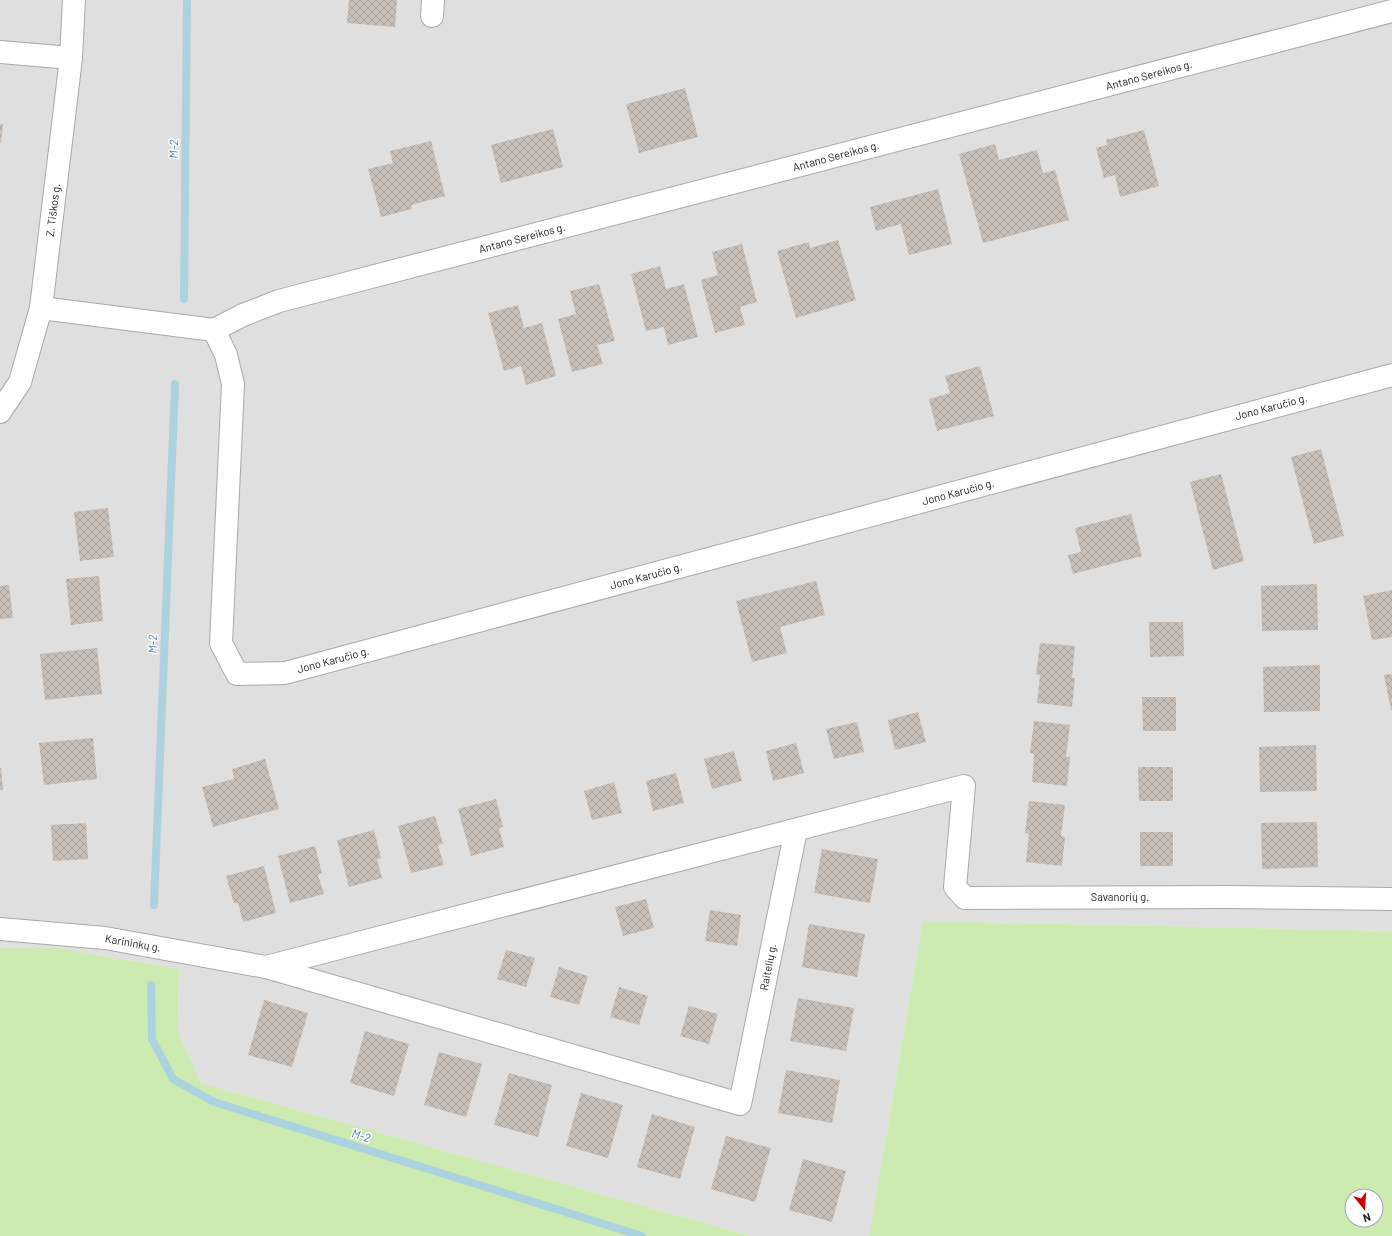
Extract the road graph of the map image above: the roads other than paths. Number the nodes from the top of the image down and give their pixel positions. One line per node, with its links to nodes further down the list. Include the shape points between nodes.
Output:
1 (74, 0): 4 (street, Z. Tiškos g.)
2 (1392, 12): 6 (street, Antano Sereikos g., via 279,301)
3 (0, 52): 4 (street)
4 (71, 58): 5 (street, Z. Tiškos g.)
5 (41, 308): 6 (street); 8 (street, Z. Tiškos g., via 20,382)
6 (214, 330): 7 (street, Jono Karučio g., via 226,355 233,384 221,643 237,674 285,673)
7 (1392, 375)
8 (0, 412)
9 (796, 830): 10 (street, Savanorių g., via 964,786 954,887 965,898); 12 (street); 13 (street, Raitelių g.)
10 (1392, 899)
11 (0, 930): 12 (street, Karininkų g., via 105,938)
12 (266, 967): 13 (street, Karininkų g.)
13 (740, 1104)

